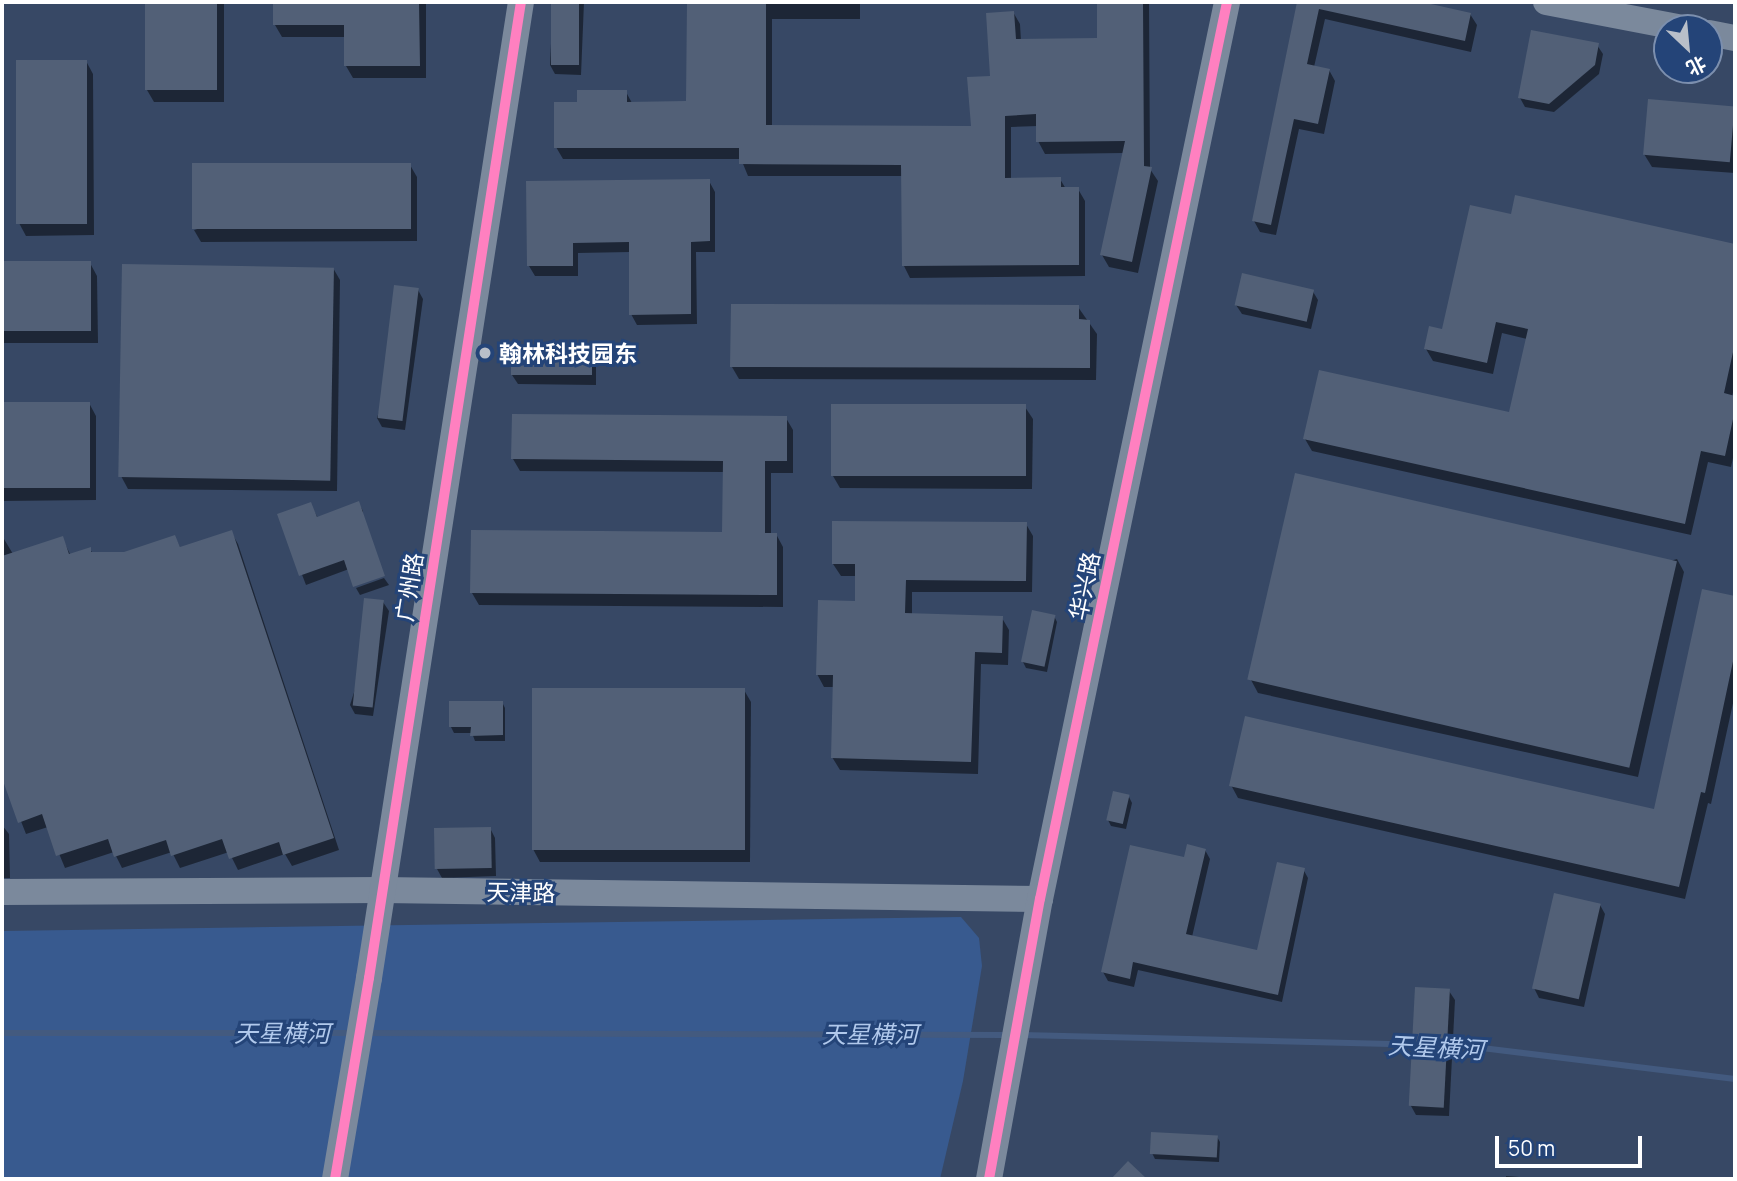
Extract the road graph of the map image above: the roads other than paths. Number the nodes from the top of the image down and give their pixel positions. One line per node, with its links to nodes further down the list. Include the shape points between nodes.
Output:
1 (521, 2): 5 (street, 广州路)
2 (1227, 2): 7 (street, 华兴路)
3 (1546, 2): 4 (street)
4 (1653, 22)
5 (382, 890): 6 (street, 天津路); 7 (street, 天津路); 8 (street, 广州路)
6 (2, 892)
7 (1040, 899): 9 (street, 华兴路)
8 (334, 1179)
9 (989, 1179)

